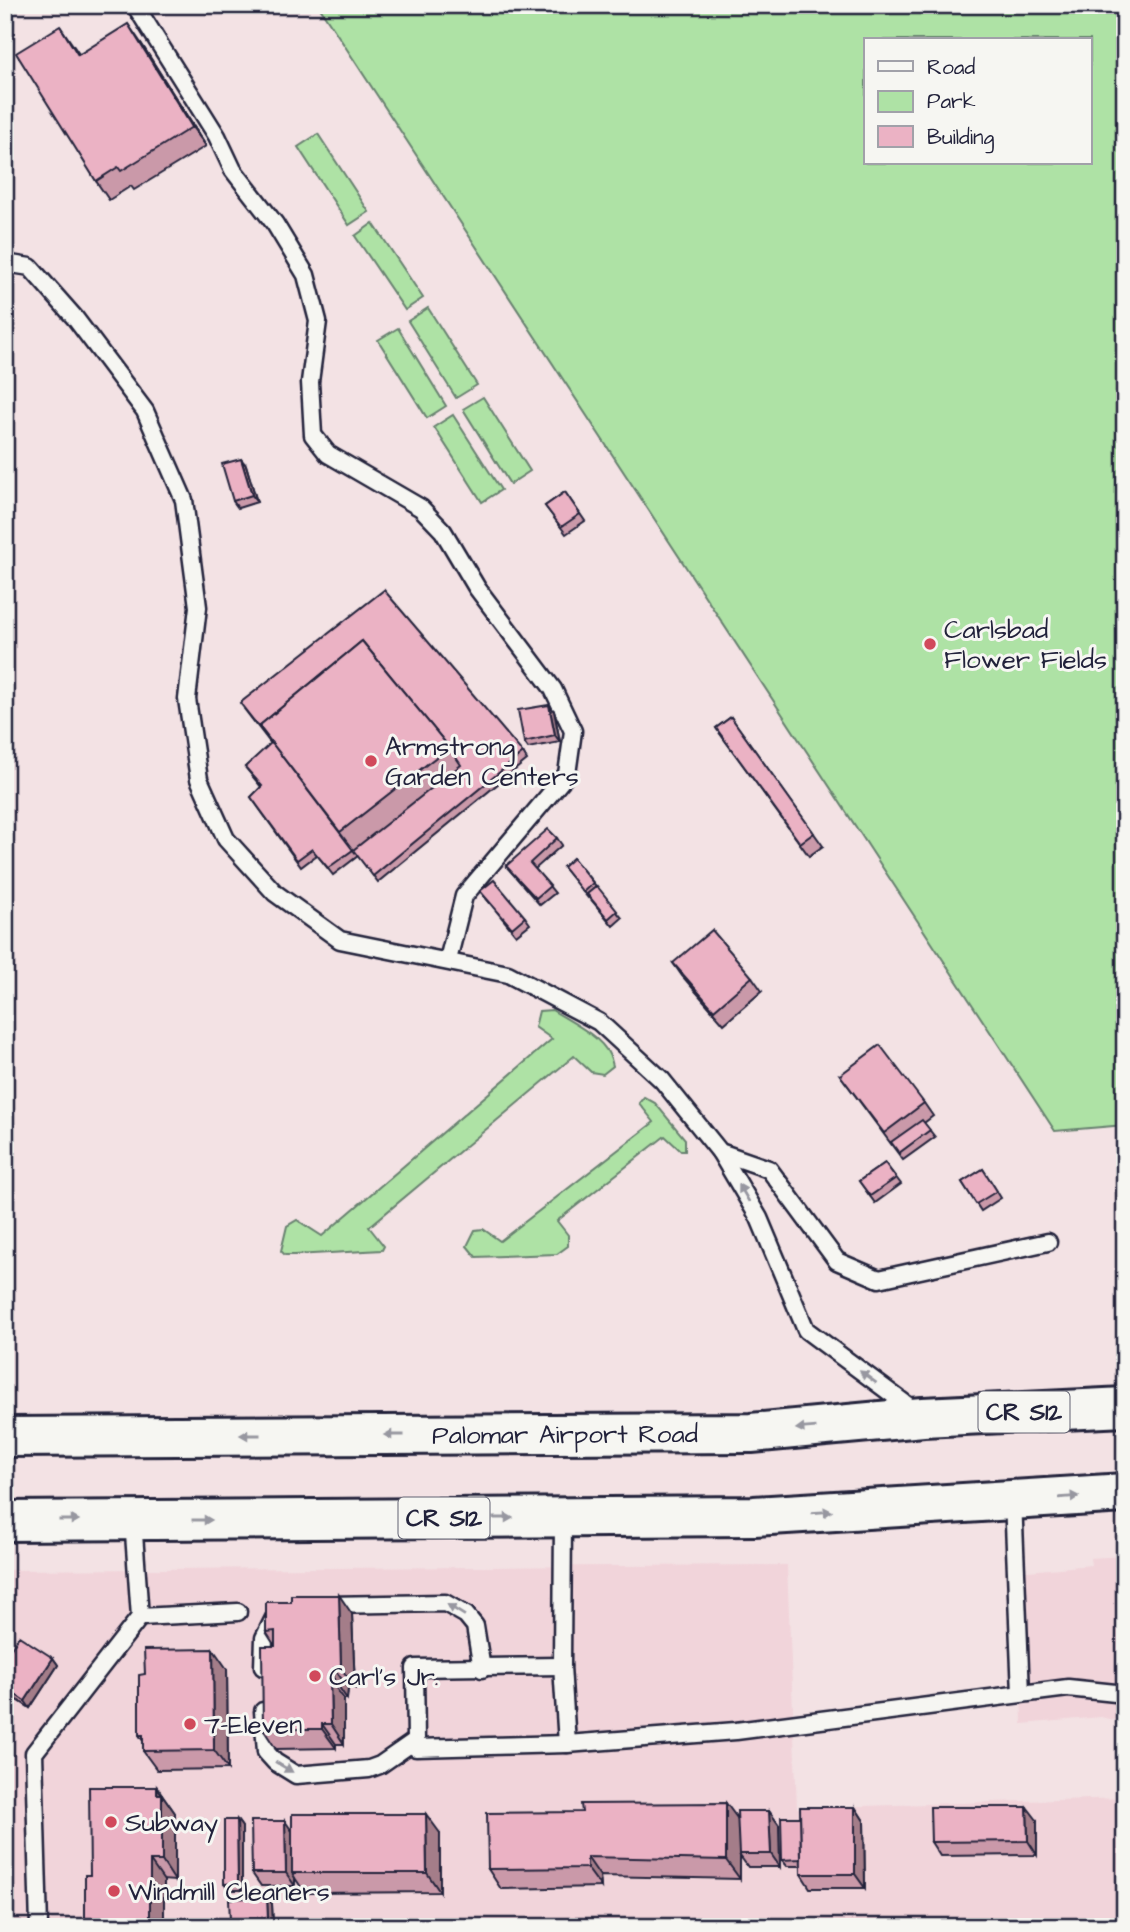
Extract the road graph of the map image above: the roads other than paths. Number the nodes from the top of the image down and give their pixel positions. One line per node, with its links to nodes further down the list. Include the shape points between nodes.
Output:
1 (135, 5): 3 (lane, via 217,136 233,170 306,275 317,321 310,382 313,435 328,454 421,508 443,531 477,588 553,689 573,731 567,774 464,896)
2 (5, 262): 3 (lane, via 30,267 145,411 184,500 198,607 187,699 199,779 226,839 275,893 340,940)
3 (448, 960): 4 (lane, via 508,974 599,1022 662,1080)
4 (720, 1152): 5 (lane, via 769,1169 837,1261 879,1279); 7 (lane, one-way to 4, via 806,1330 758,1218)
5 (1048, 1242)
6 (1125, 1407): 7 (main road, Palomar Airport Road / CR S12)
7 (923, 1417): 8 (main road, Palomar Airport Road / CR S12, one-way to 8, via 751,1433)
8 (5, 1437)
9 (1125, 1493): 10 (main road, CR S12, one-way to 9)
10 (1013, 1500): 11 (main road, CR S12, one-way to 10, via 754,1516); 18 (lane)
11 (563, 1517): 12 (main road, CR S12, one-way to 11); 16 (lane)
12 (134, 1520): 13 (main road, CR S12, one-way to 12); 15 (lane)
13 (5, 1521)
14 (238, 1612): 15 (lane)
15 (140, 1617): 22 (lane, via 34,1753)
16 (562, 1666): 17 (lane); 21 (lane)
17 (482, 1668): 20 (lane, via 415,1668); 20 (lane, one-way to 20, via 475,1626 445,1603 300,1605 274,1616 264,1638 263,1685 266,1752 275,1762 296,1775 369,1769)
18 (1021, 1693): 19 (lane, via 1068,1688); 21 (lane, via 736,1731)
19 (1125, 1694)
20 (416, 1740): 21 (lane, via 416,1748)
21 (567, 1744)
22 (38, 1927)

